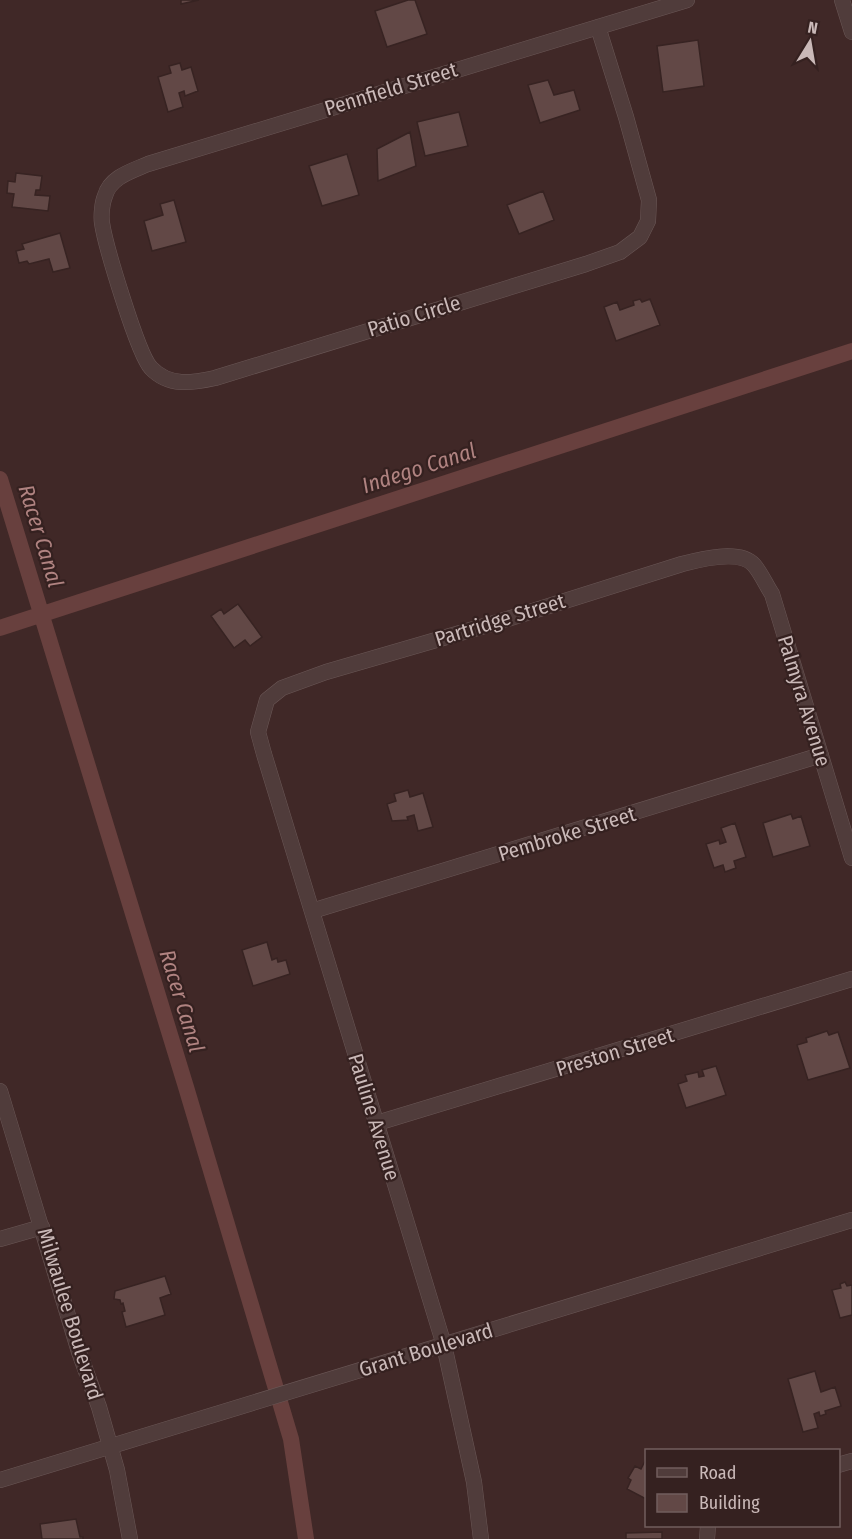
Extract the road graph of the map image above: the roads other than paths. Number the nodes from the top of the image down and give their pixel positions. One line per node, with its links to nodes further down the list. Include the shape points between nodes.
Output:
1 (687, 0): 3 (street, Pennfield Street)
2 (842, 0): 4 (street)
3 (598, 27): 5 (street, Pennfield Street, via 148,164 115,180); 5 (street, Patio Circle, via 649,200 648,221 640,237 620,252 586,264 234,373 191,383 171,381 150,367 142,351 106,242 102,222)
4 (852, 33)
5 (105, 194)
6 (738, 556): 7 (street, Partridge Street, via 702,558 432,640 282,688); 8 (street, Palmyra Avenue, via 754,564 772,594)
7 (267, 700): 10 (street, Pauline Avenue, via 258,732)
8 (821, 755): 9 (street, Palmyra Avenue); 10 (street, Pembroke Street)
9 (852, 858)
10 (312, 911): 13 (street, Pauline Avenue)
11 (852, 979): 13 (street, Preston Street)
12 (0, 1091): 15 (street, Milwaulee Boulevard)
13 (377, 1123): 17 (street, Pauline Avenue)
14 (852, 1220): 17 (street, Grant Boulevard)
15 (42, 1227): 16 (street); 18 (street, Milwaulee Boulevard)
16 (0, 1239)
17 (444, 1345): 18 (street, Grant Boulevard); 21 (street, Pauline Avenue, via 474,1482)
18 (110, 1446): 19 (street, Grant Boulevard); 20 (street, Milwaulee Boulevard)
19 (0, 1480)
20 (130, 1539)
21 (480, 1539)

